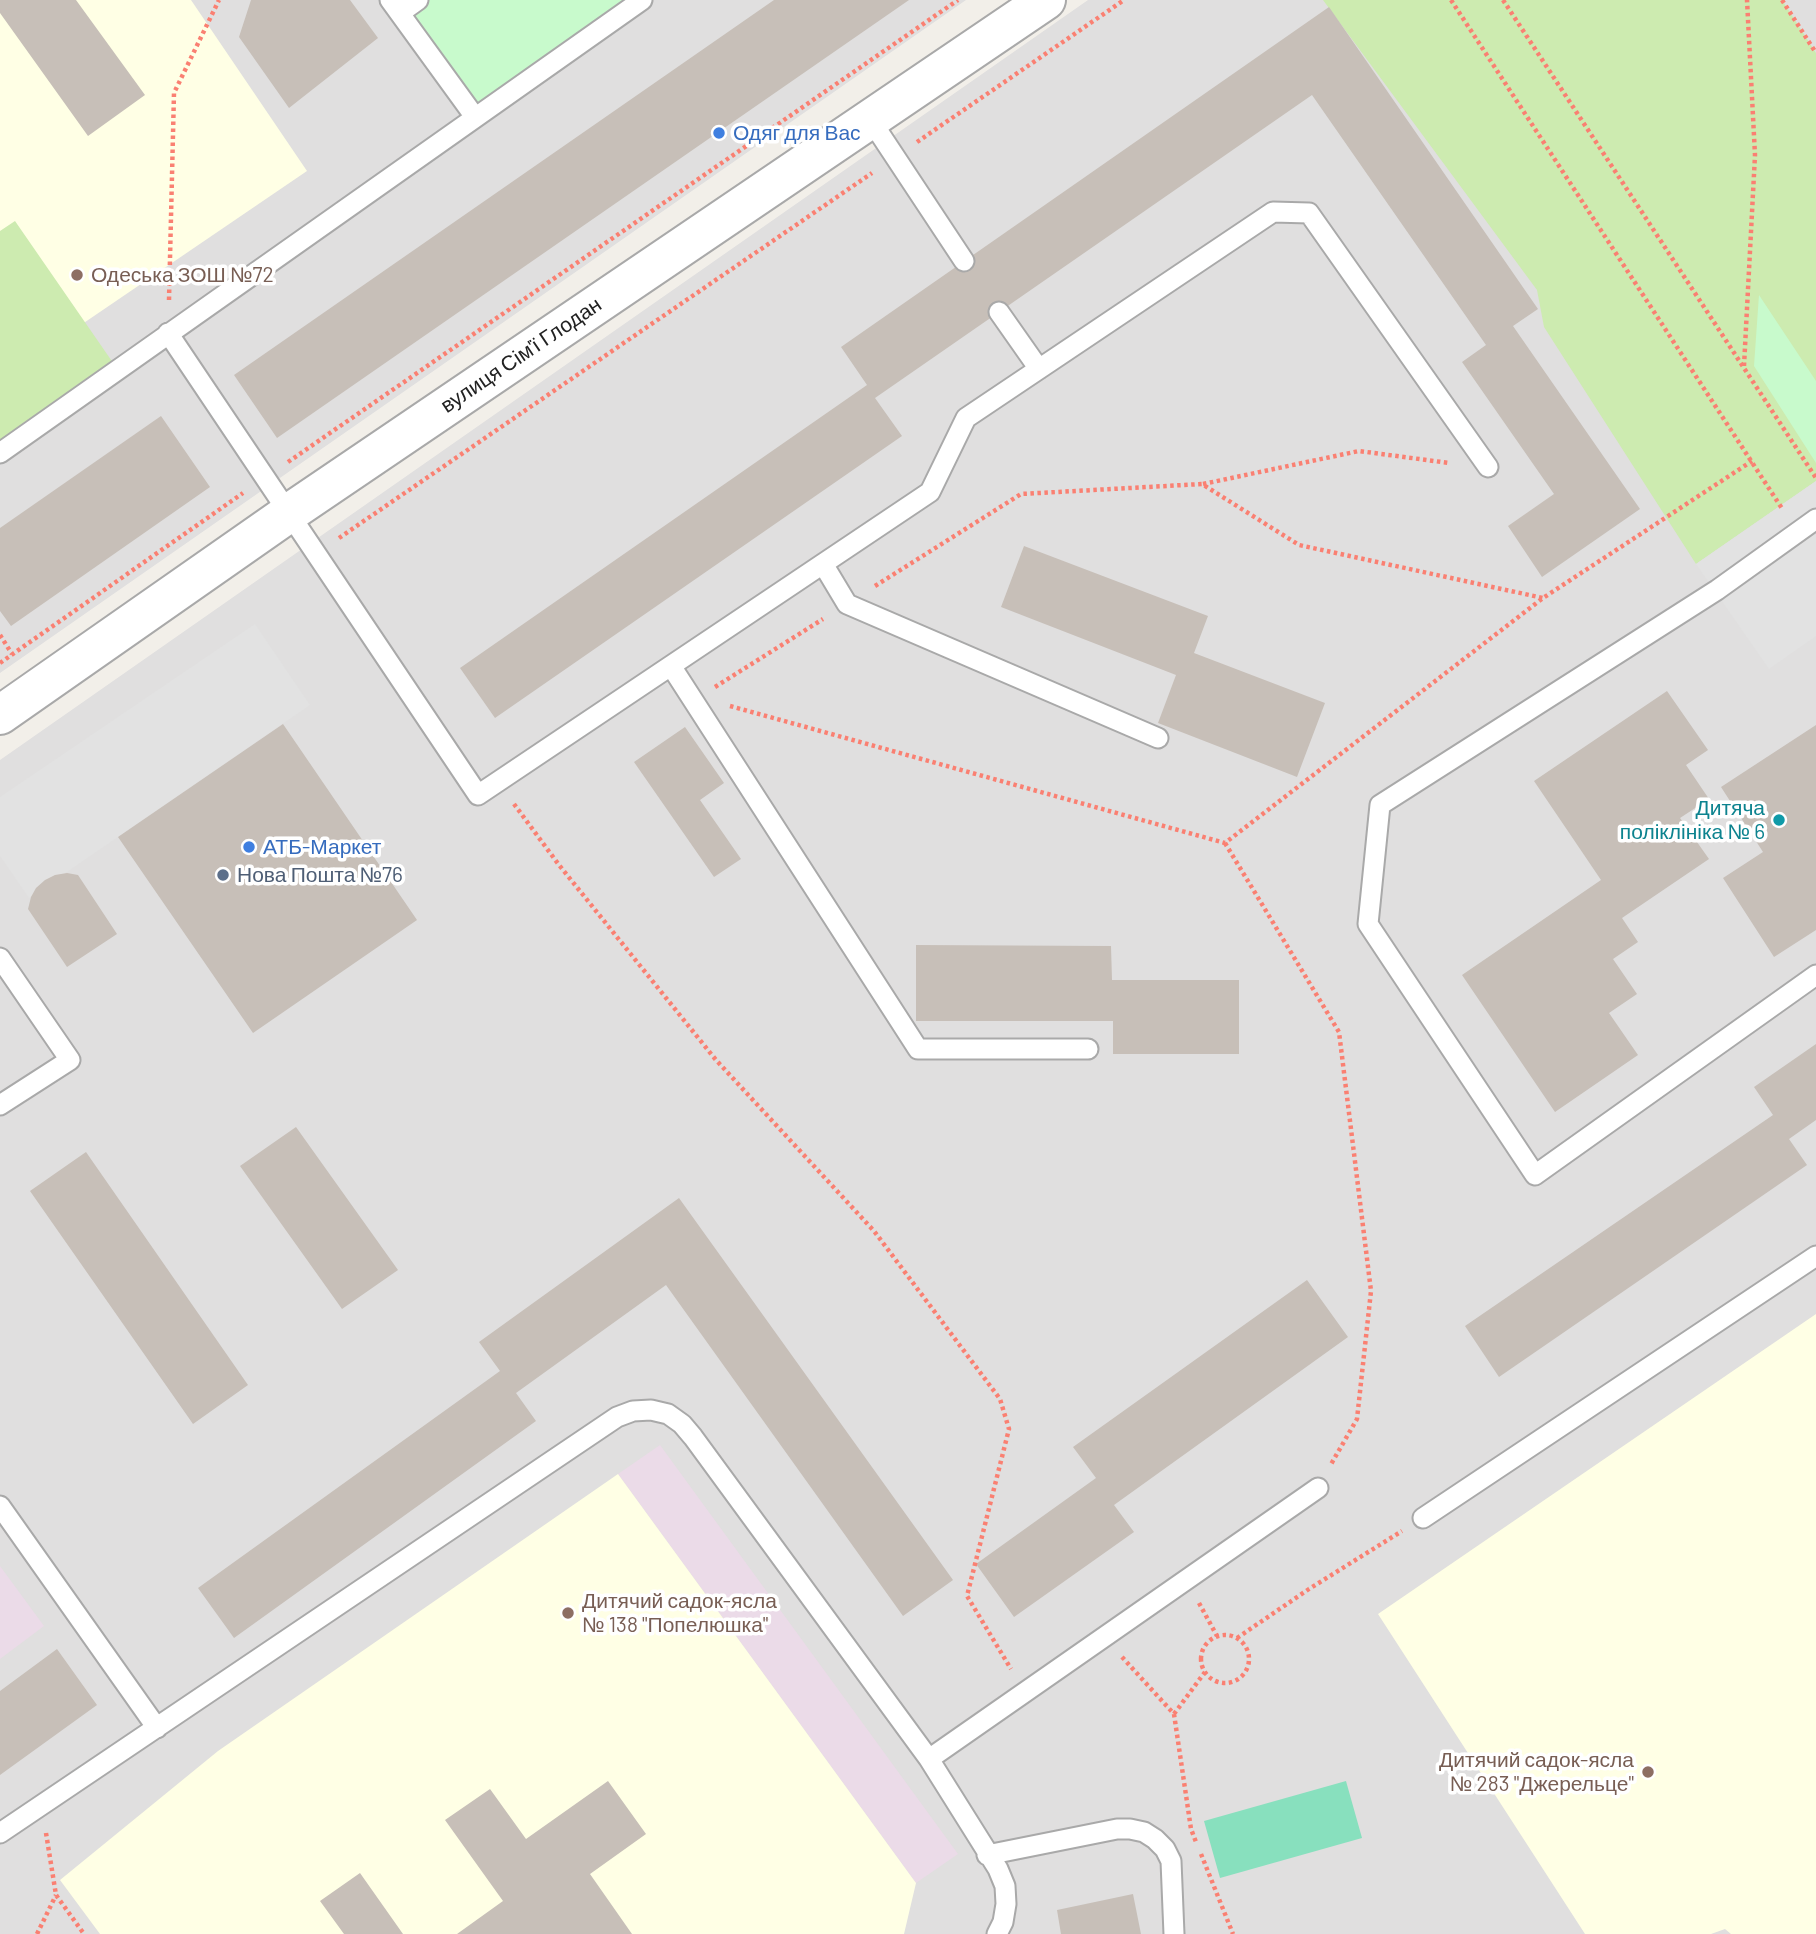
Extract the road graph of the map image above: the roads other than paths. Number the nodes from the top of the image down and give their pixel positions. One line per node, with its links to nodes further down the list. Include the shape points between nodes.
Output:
1 (418, 0): 4 (lane)
2 (642, 0): 5 (lane)
3 (1046, 0): 6 (street, вулиця Сім'ї Глодан)
4 (395, 6): 5 (lane)
5 (475, 117): 9 (lane)
6 (870, 119): 7 (lane); 13 (street, вулиця Сім'ї Глодан)
7 (964, 261)
8 (999, 312): 10 (lane)
9 (168, 333): 11 (lane); 13 (lane)
10 (1040, 369): 12 (lane, via 1273,212 1309,213); 15 (lane, via 966,418 930,492)
11 (0, 453)
12 (1488, 467)
13 (289, 513): 16 (lane, via 478,796); 17 (street, вулиця Сім'ї Глодан)
14 (1816, 519): 20 (lane, via 1717,590 1380,805 1368,924 1535,1175)
15 (823, 564): 16 (lane); 18 (lane, via 847,604)
16 (671, 666): 21 (lane, via 918,1049)
17 (0, 715)
18 (1158, 738)
19 (0, 958): 22 (lane, via 70,1060)
20 (1816, 975)
21 (1088, 1049)
22 (0, 1105)
23 (1816, 1256): 26 (lane)
24 (1318, 1488): 28 (lane)
25 (0, 1506): 27 (lane)
26 (1423, 1518)
27 (157, 1728): 28 (lane, via 617,1417 651,1410 668,1414 693,1437); 29 (lane)
28 (929, 1759): 30 (lane)
29 (0, 1833)
30 (987, 1855): 31 (lane, via 1005,1886 1006,1905); 32 (lane, via 1117,1829 1144,1832 1156,1839 1171,1861)
31 (998, 1934)
32 (1174, 1934)

